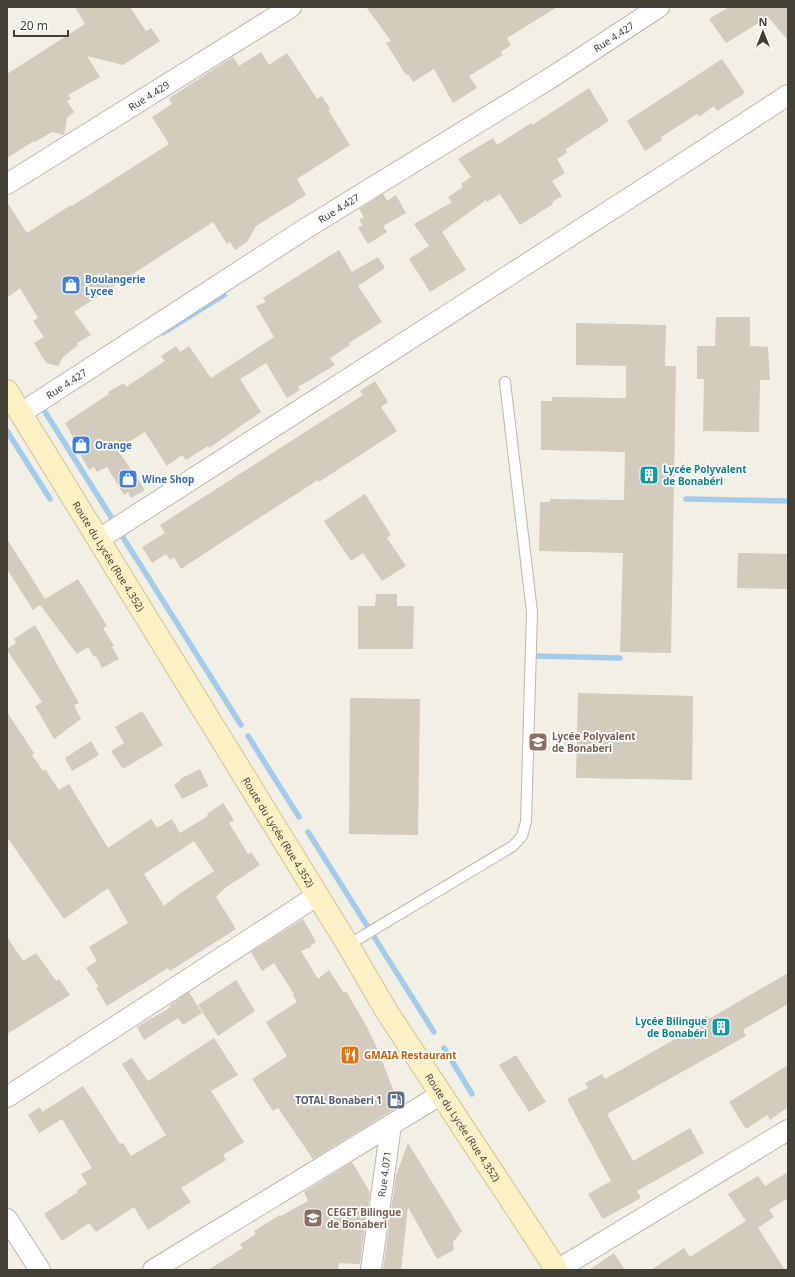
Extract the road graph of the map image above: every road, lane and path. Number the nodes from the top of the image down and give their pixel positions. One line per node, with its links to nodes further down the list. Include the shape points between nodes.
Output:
1 (658, 7): 7 (street, Rue 4.427, via 549,79 308,228)
2 (285, 9): 4 (street, Rue 4.429)
3 (788, 95): 8 (street)
4 (7, 184)
5 (506, 382): 10 (lane, via 532,612 526,822 522,836 513,846)
6 (7, 391): 7 (main road, Route du Lycée (Rue 4.352))
7 (21, 413): 8 (main road, Route du Lycée (Rue 4.352))
8 (99, 539): 9 (main road, Route du Lycée (Rue 4.352))
9 (318, 896): 10 (main road, Route du Lycée (Rue 4.352)); 12 (street)
10 (348, 944): 11 (main road, Route du Lycée (Rue 4.352), via 387,1012)
11 (440, 1095): 13 (street); 19 (main road, Route du Lycée (Rue 4.352))
12 (7, 1097)
13 (391, 1125): 17 (street); 18 (street, Rue 4.071)
14 (788, 1130): 19 (street)
15 (8, 1222): 16 (street)
16 (40, 1270)
17 (153, 1270)
18 (371, 1270)
19 (557, 1270)

